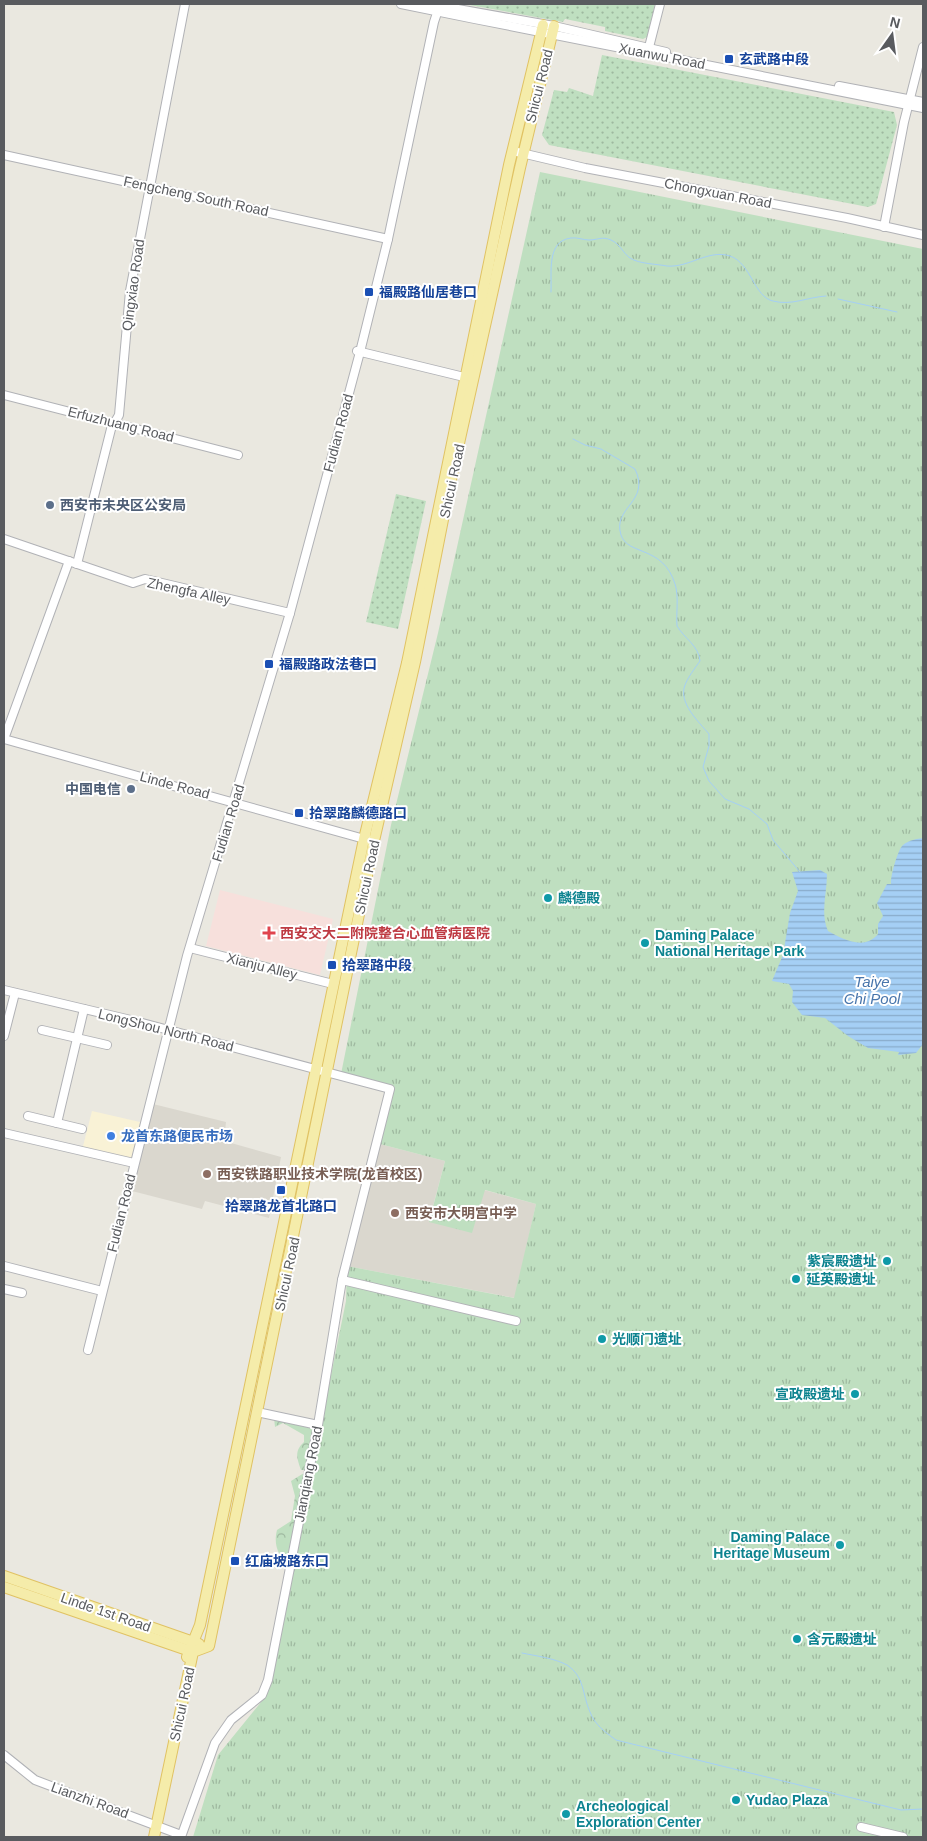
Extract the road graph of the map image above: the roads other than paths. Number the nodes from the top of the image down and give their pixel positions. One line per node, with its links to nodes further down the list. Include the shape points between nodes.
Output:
1 (185, 4): 14 (street, Qingxiao Road)
2 (401, 4): 4 (street, Xuanwu Road)
3 (660, 4): 7 (street)
4 (436, 6): 5 (street, Xuanwu Road); 17 (street, Fudian Road)
5 (548, 29): 7 (street, Xuanwu Road); 11 (main road, Shicui Road); 12 (main road, Shicui Road)
6 (923, 48): 8 (street)
7 (648, 51): 8 (street, Xuanwu Road)
8 (909, 102): 9 (street, Xuanwu Road); 10 (street, Xuanwu Road); 15 (street)
9 (923, 102)
10 (923, 108)
11 (513, 151): 12 (street, Chongxuan Road); 19 (main road, Shicui Road)
12 (523, 154): 15 (street, Chongxuan Road); 28 (main road, Shicui Road, via 450,484 415,662)
13 (4, 155): 14 (street, Fengcheng South Road)
14 (150, 186): 17 (street, Fengcheng South Road); 21 (street, Qingxiao Road, via 130,291 119,415)
15 (884, 227): 16 (street, Chongxuan Road)
16 (923, 236)
17 (387, 238): 18 (street, Fudian Road)
18 (358, 353): 19 (street); 25 (street, Fudian Road)
19 (464, 377): 28 (main road, Shicui Road)
20 (4, 394): 21 (street, Erfuzhuang Road)
21 (115, 422): 22 (street, Erfuzhuang Road); 24 (street, Qingxiao Road)
22 (238, 454)
23 (4, 539): 24 (street, Zhengfa Alley)
24 (73, 563): 25 (street, Zhengfa Alley, via 134,584 145,579); 26 (street, Qingxiao Road)
25 (290, 613): 27 (street, Fudian Road)
26 (4, 739): 27 (street, Linde Road)
27 (234, 802): 28 (street, Linde Road); 29 (street, Fudian Road)
28 (369, 840): 30 (main road, Shicui Road); 40 (main road, Shicui Road)
29 (190, 948): 30 (street, Xianju Alley); 35 (street, Fudian Road)
30 (333, 984): 39 (main road, Shicui Road)
31 (4, 990): 32 (street, LongShou North Road)
32 (15, 992): 33 (street, LongShou North Road); 36 (street)
33 (84, 1008): 35 (street, LongShou North Road); 37 (street)
34 (42, 1030): 37 (street)
35 (168, 1030): 39 (street, LongShou North Road); 46 (street, Fudian Road)
36 (4, 1036)
37 (78, 1039): 38 (street); 43 (street)
38 (107, 1045)
39 (317, 1068): 40 (street, LongShou North Road); 59 (main road, Shicui Road, via 200,1624)
40 (329, 1071): 41 (street, LongShou North Road); 54 (main road, Shicui Road)
41 (390, 1088): 48 (street, Jianqiang Road)
42 (28, 1116): 43 (street)
43 (57, 1123): 44 (street)
44 (82, 1130)
45 (4, 1133): 46 (street)
46 (134, 1163): 50 (street, Fudian Road)
47 (4, 1266): 50 (street)
48 (342, 1280): 52 (street); 55 (street, Jianqiang Road)
49 (4, 1289): 51 (street)
50 (102, 1290): 53 (street, Fudian Road)
51 (22, 1294)
52 (516, 1321)
53 (88, 1350)
54 (257, 1412): 55 (street); 58 (main road, Shicui Road)
55 (318, 1426): 63 (street, Jianqiang Road, via 268,1680 262,1695 231,1720 215,1743)
56 (4, 1576): 59 (main road, Linde 1st Road)
57 (4, 1587): 59 (main road, Linde 1st Road)
58 (209, 1646): 59 (main road, Linde 1st Road)
59 (191, 1649): 61 (main road, Shicui Road)
60 (4, 1755): 61 (street, Lianzhi Road, via 35,1780)
61 (155, 1825): 63 (street, Lianzhi Road); 64 (main road, Shicui Road); 65 (main road, Shicui Road)
62 (861, 1827): 66 (street)
63 (181, 1836)
64 (149, 1837)
65 (154, 1837)
66 (903, 1837)

